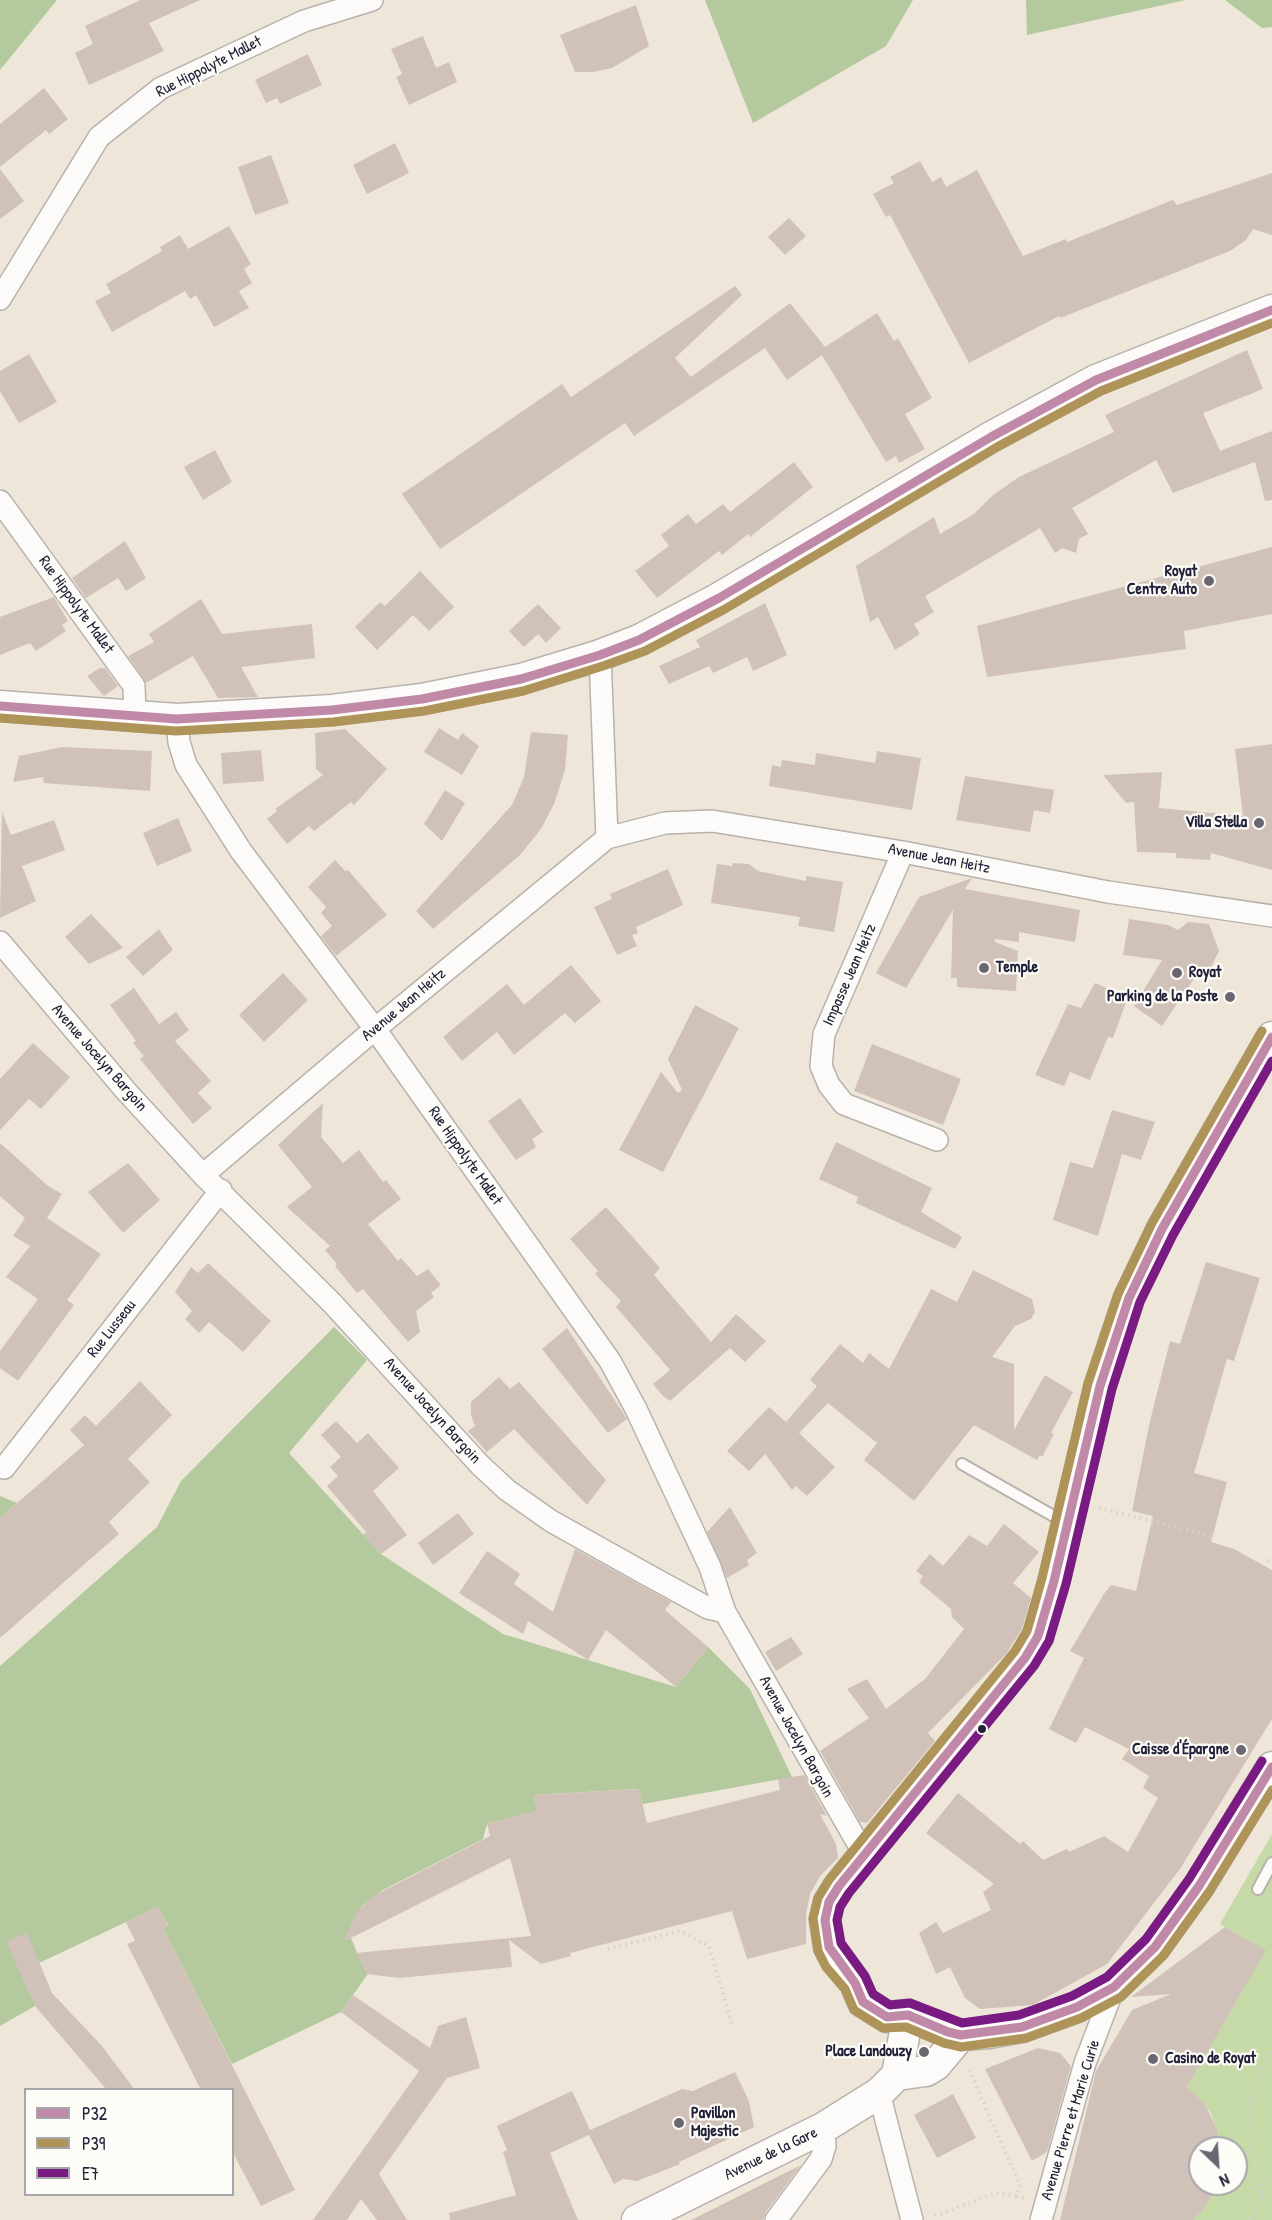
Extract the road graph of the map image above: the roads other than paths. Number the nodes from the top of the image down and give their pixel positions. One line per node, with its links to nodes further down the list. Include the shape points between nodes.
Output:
1 (372, 0): 2 (street, Rue Hippolyte Mallet, via 304,21 161,88 99,137)
2 (0, 299)
3 (1272, 310): 5 (main road, via 1096,380 991,437 719,598 639,640)
4 (0, 501): 7 (street, Rue Hippolyte Mallet, via 134,686)
5 (600, 655): 8 (main road, via 521,679 422,699 332,711); 9 (street)
6 (0, 706): 7 (main road)
7 (135, 716): 8 (main road)
8 (177, 719): 13 (street, Rue Hippolyte Mallet, via 186,765 235,841)
9 (607, 838): 10 (street, Avenue Jean Heitz, via 665,823 712,821); 13 (street, Avenue Jean Heitz)
10 (903, 852): 11 (street, Avenue Jean Heitz, via 1108,892); 15 (street, Impasse Jean Heitz, via 824,1034 821,1066 844,1104)
11 (1272, 916)
12 (0, 942): 16 (street, Avenue Jocelyn Bargoin, via 126,1092)
13 (375, 1029): 16 (street, Avenue Jean Heitz); 21 (street, Rue Hippolyte Mallet, via 610,1360 710,1567)
14 (1272, 1037): 20 (main road, via 1162,1229 1129,1298 1100,1386)
15 (937, 1140)
16 (203, 1175): 17 (street, Avenue Jocelyn Bargoin)
17 (221, 1190): 19 (street, Rue Lusseau); 21 (street, Avenue Jocelyn Bargoin, via 507,1490 551,1521 644,1574 708,1608)
18 (962, 1464): 20 (lane)
19 (4, 1468)
20 (1070, 1512): 23 (main road, via 1038,1636 1025,1658)
21 (725, 1612): 23 (street, Avenue Jocelyn Bargoin)
22 (1272, 1767): 26 (main road, via 1176,1921 1136,1968)
23 (864, 1854): 27 (main road, via 829,1902 825,1920 829,1947 855,1983 863,2002 887,2017)
24 (1272, 1863): 25 (lane)
25 (1258, 1889)
26 (1114, 1987): 28 (main road, via 1077,2007 1022,2027); 34 (street, Avenue Pierre et Marie Curie, via 1085,2063)
27 (908, 2015): 28 (main road); 29 (main road)
28 (961, 2035): 29 (main road, Avenue de la Gare, via 936,2065)
29 (888, 2084): 30 (main road, Avenue de la Gare); 31 (street)
30 (823, 2128): 32 (main road, Avenue de la Gare); 33 (street, via 825,2146 821,2159)
31 (921, 2219)
32 (637, 2220)
33 (776, 2220)
34 (1041, 2220)

